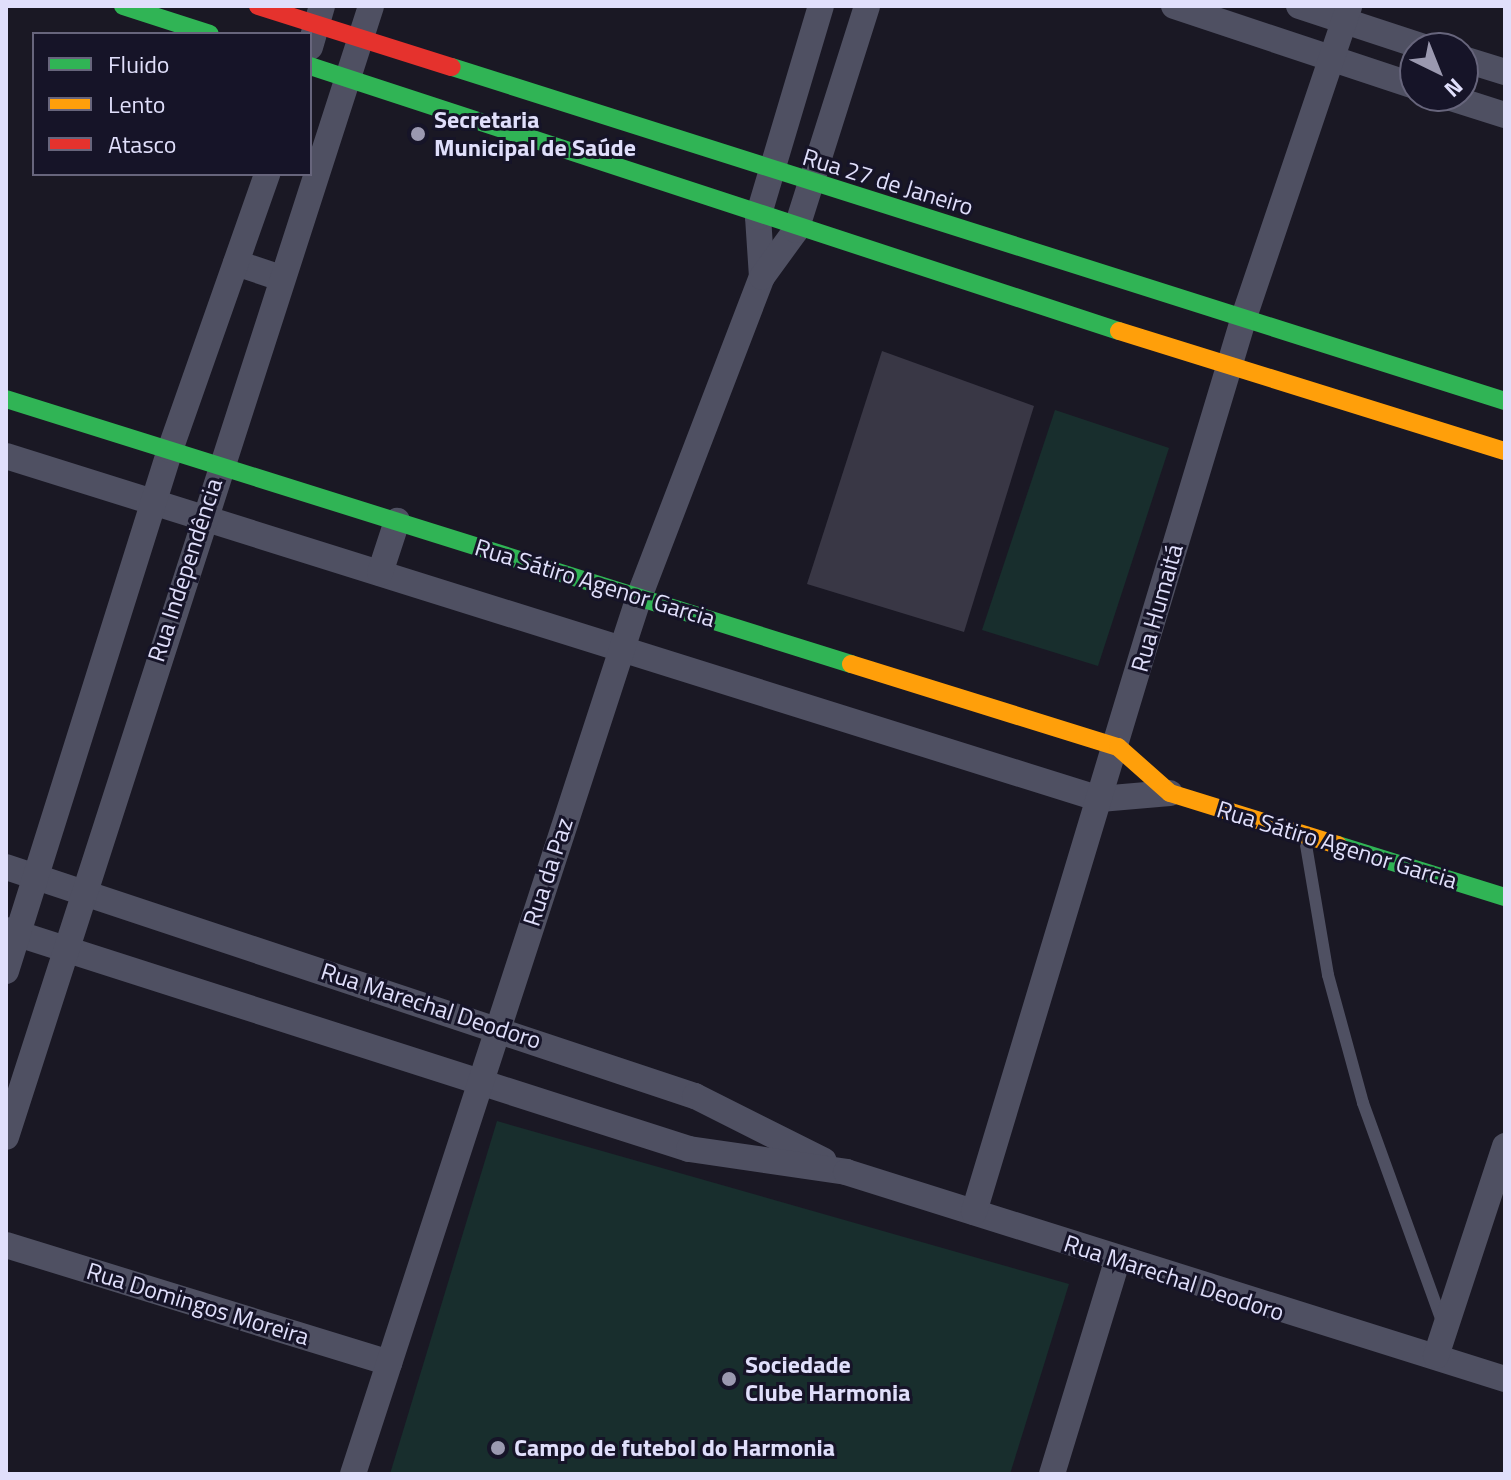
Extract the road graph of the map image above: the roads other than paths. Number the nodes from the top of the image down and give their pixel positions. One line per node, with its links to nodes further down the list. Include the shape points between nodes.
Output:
1 (123, 6): 10 (street)
2 (258, 6): 9 (street, Rua 27 de Janeiro)
3 (371, 6): 12 (street, Rua Independência)
4 (821, 6): 23 (street, Rua da Paz)
5 (867, 6): 25 (street, Rua da Paz)
6 (1174, 6): 13 (street)
7 (1299, 6): 8 (street)
8 (1346, 14): 11 (street); 13 (street, Rua Humaitá)
9 (316, 26): 12 (street, Rua 27 de Janeiro)
10 (204, 32)
11 (1399, 36)
12 (360, 40): 17 (street, Rua Independência); 19 (street, Rua 27 de Janeiro)
13 (1331, 59): 18 (street); 33 (street, Rua Humaitá)
14 (1479, 64): 16 (street)
15 (312, 67): 17 (street)
16 (1505, 72)
17 (347, 78): 22 (street); 31 (street, Rua Independência)
18 (1399, 81)
19 (566, 106): 22 (street); 23 (street, Rua 27 de Janeiro)
20 (1479, 107): 21 (street)
21 (1505, 115)
22 (553, 148): 26 (street)
23 (771, 171): 25 (street, Rua 27 de Janeiro); 26 (street, Rua da Paz)
24 (266, 176): 29 (street)
25 (813, 184): 27 (street, Rua da Paz); 28 (street, Rua 27 de Janeiro)
26 (758, 217): 27 (street); 30 (street, Rua da Paz)
27 (796, 230): 30 (street, Rua da Paz); 32 (street)
28 (1060, 258): 32 (street); 33 (street, Rua 27 de Janeiro)
29 (236, 263): 31 (street); 37 (street)
30 (762, 277): 45 (street, Rua da Paz)
31 (281, 278): 40 (street, Rua Independência)
32 (1047, 305): 34 (street)
33 (1244, 317): 34 (street, Rua Humaitá); 36 (street, Rua 27 de Janeiro)
34 (1230, 363): 38 (street); 47 (street, Rua Humaitá)
35 (6, 399): 37 (street, Rua Sátiro Agenor Garcia)
36 (1505, 401)
37 (170, 450): 40 (street, Rua Sátiro Agenor Garcia); 41 (street)
38 (1505, 451)
39 (6, 456): 41 (street, Rua Sátiro Agenor Garcia)
40 (219, 465): 42 (street, Rua Independência); 43 (street, Rua Sátiro Agenor Garcia)
41 (153, 502): 42 (street, Rua Sátiro Agenor Garcia); 52 (street)
42 (202, 518): 44 (street, Rua Sátiro Agenor Garcia); 53 (street, Rua Independência)
43 (397, 521): 44 (street); 45 (street, Rua Sátiro Agenor Garcia)
44 (380, 573): 46 (street, Rua Sátiro Agenor Garcia)
45 (639, 597): 46 (street, Rua da Paz); 47 (street, Rua Sátiro Agenor Garcia)
46 (622, 649): 49 (street, Rua Sátiro Agenor Garcia); 58 (street, Rua da Paz)
47 (1118, 747): 48 (street, Rua Sátiro Agenor Garcia); 49 (street, Rua Humaitá)
48 (1170, 793): 49 (street, Rua Sátiro Agenor Garcia); 50 (street, Rua Sátiro Agenor Garcia)
49 (1100, 799): 63 (street, Rua Humaitá)
50 (1304, 836): 54 (street, Rua Sátiro Agenor Garcia); 66 (lane, via 1328,975 1363,1103)
51 (6, 867): 52 (street, Rua Marechal Deodoro)
52 (33, 875): 53 (street, Rua Marechal Deodoro); 55 (street)
53 (83, 891): 56 (street, Rua Independência); 58 (street, Rua Marechal Deodoro)
54 (1505, 897)
55 (11, 932): 56 (street, Rua Marechal Deodoro); 57 (street)
56 (66, 950): 59 (street, Rua Marechal Deodoro); 60 (street, Rua Independência)
57 (6, 971)
58 (497, 1026): 59 (street, Rua da Paz); 62 (street, Rua Marechal Deodoro, via 695,1096)
59 (479, 1080): 62 (street, Rua Marechal Deodoro, via 689,1149); 68 (street, Rua da Paz)
60 (6, 1137)
61 (1505, 1146): 66 (street)
62 (846, 1172): 63 (street, Rua Marechal Deodoro)
63 (974, 1212): 65 (street, Rua Marechal Deodoro)
64 (6, 1245): 68 (street, Rua Domingos Moreira)
65 (1117, 1261): 67 (street, Rua Marechal Deodoro); 71 (street)
66 (1445, 1329): 67 (street)
67 (1436, 1356): 69 (street, Rua Marechal Deodoro)
68 (389, 1363): 70 (street, Rua da Paz)
69 (1505, 1379)
70 (353, 1474)
71 (1052, 1474)

